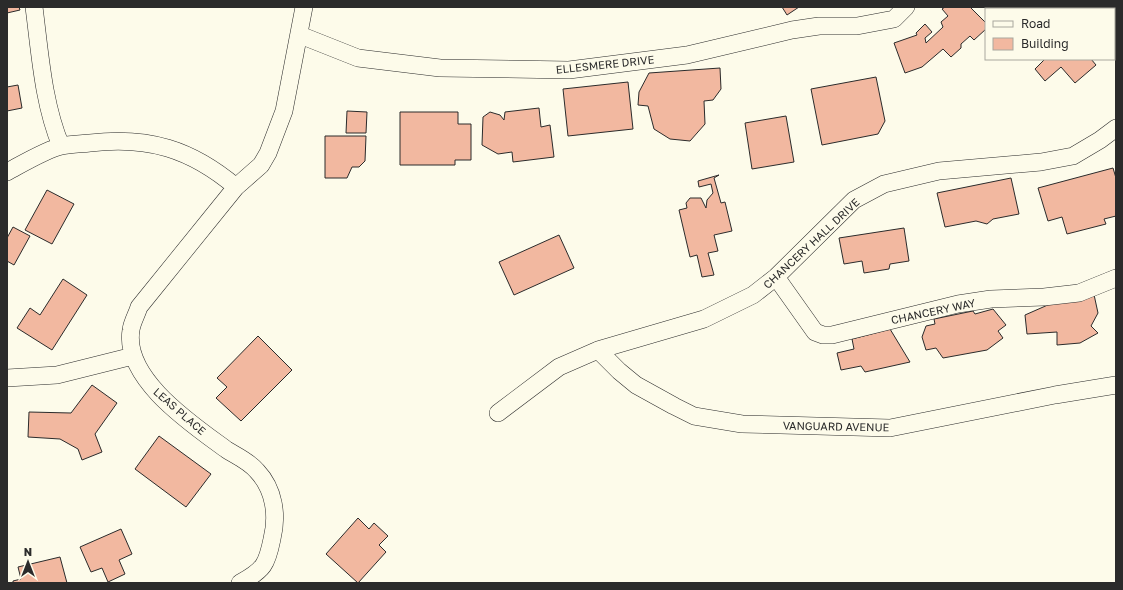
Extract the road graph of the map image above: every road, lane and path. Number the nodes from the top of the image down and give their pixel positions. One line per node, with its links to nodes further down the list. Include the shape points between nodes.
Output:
1 (34, 7): 6 (street, via 48,105)
2 (304, 7): 4 (street, LEAS PLACE)
3 (906, 7): 4 (street, ELLESMERE DRIVE, via 894,19 857,26 792,30 687,55 569,70 440,68 358,58)
4 (300, 35): 8 (street, LEAS PLACE, via 284,111 268,153 261,165)
5 (1116, 128): 9 (street, CHANCERY HALL DRIVE, via 1073,156 1041,162 939,171 884,184 854,200)
6 (61, 146): 7 (street); 8 (street, via 111,140 149,142 185,153)
7 (7, 172)
8 (236, 187): 12 (street, LEAS PLACE, via 139,307 131,330)
9 (776, 277): 10 (street, CHANCERY WAY, via 815,332 823,335 832,335 958,304 1079,293); 11 (street, CHANCERY HALL DRIVE, via 753,295 704,320)
10 (1116, 278)
11 (598, 350): 14 (street, VANGUARD AVENUE, via 636,385 674,406 694,416 742,424 890,428); 15 (street, CHANCERY HALL DRIVE, via 559,367)
12 (133, 356): 13 (street, via 57,375); 16 (street, LEAS PLACE, via 155,392 191,424 257,471 273,496 275,528 267,562 251,577)
13 (7, 378)
14 (1116, 385)
15 (498, 413)
16 (240, 583)

